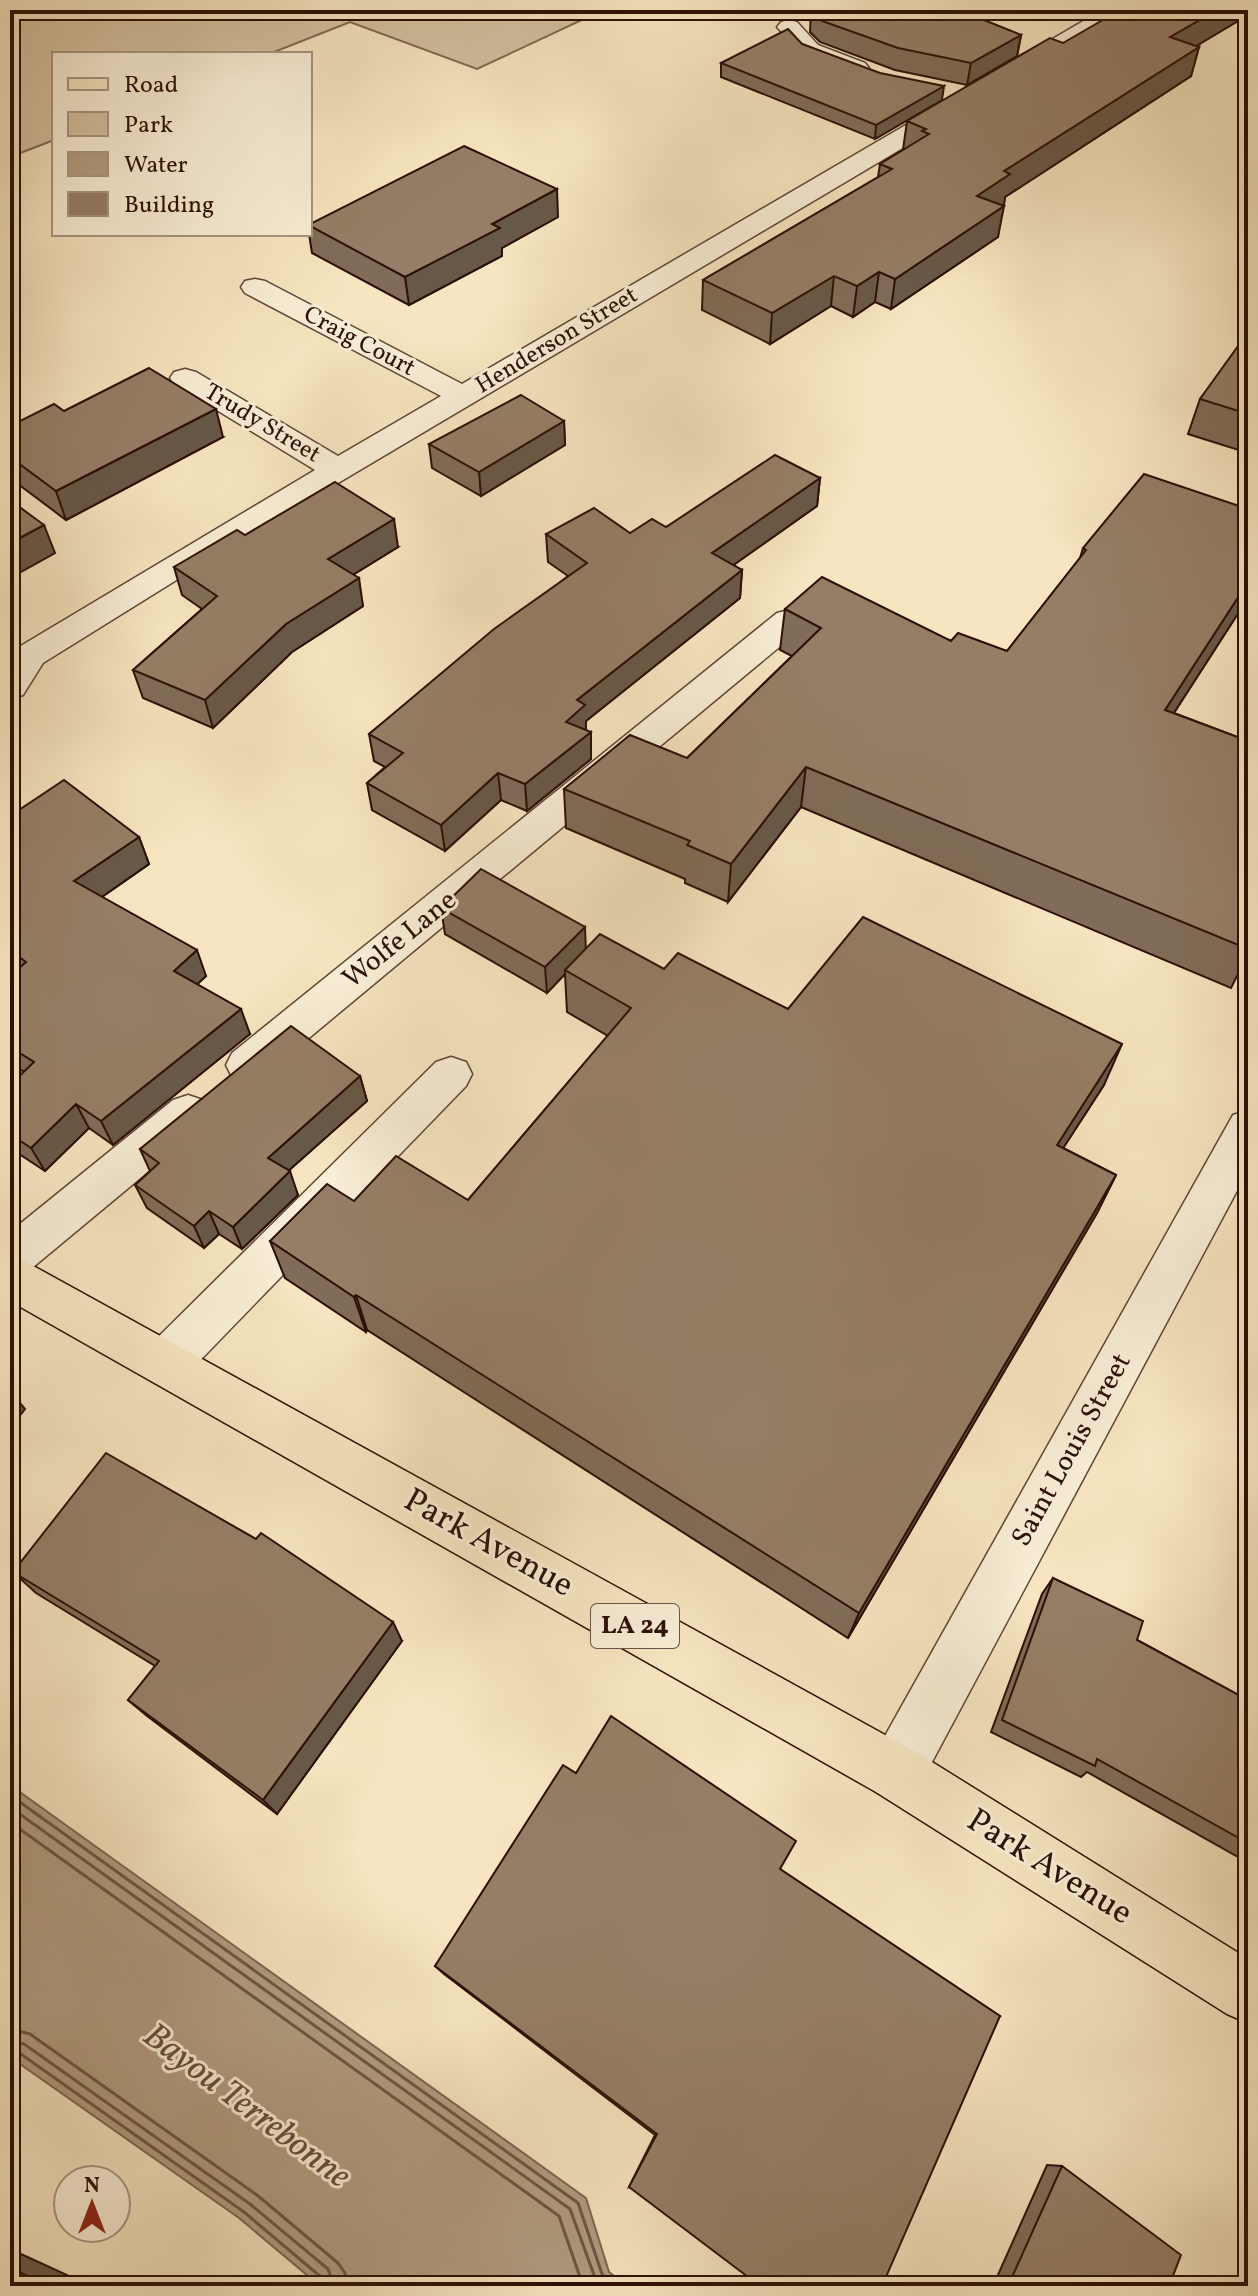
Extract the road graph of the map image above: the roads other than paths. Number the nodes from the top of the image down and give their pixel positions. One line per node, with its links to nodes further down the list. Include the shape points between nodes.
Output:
1 (1118, 10): 6 (street, Henderson Street, via 958,93)
2 (789, 27): 3 (street, via 810,50)
3 (875, 74)
4 (255, 287): 6 (street, Craig Court)
5 (185, 378): 7 (street, Trudy Street)
6 (463, 396): 7 (street, Henderson Street)
7 (338, 470): 9 (street, Henderson Street, via 31,655)
8 (789, 621): 12 (street, Wolfe Lane)
9 (10, 687)
10 (451, 1074): 14 (street)
11 (1248, 1128): 15 (street, Saint Louis Street)
12 (10, 1259)
13 (10, 1277): 14 (main road, Park Avenue / LA 24)
14 (165, 1363): 15 (main road, Park Avenue / LA 24)
15 (896, 1772): 16 (main road, Park Avenue / LA 24)
16 (1248, 1993)

